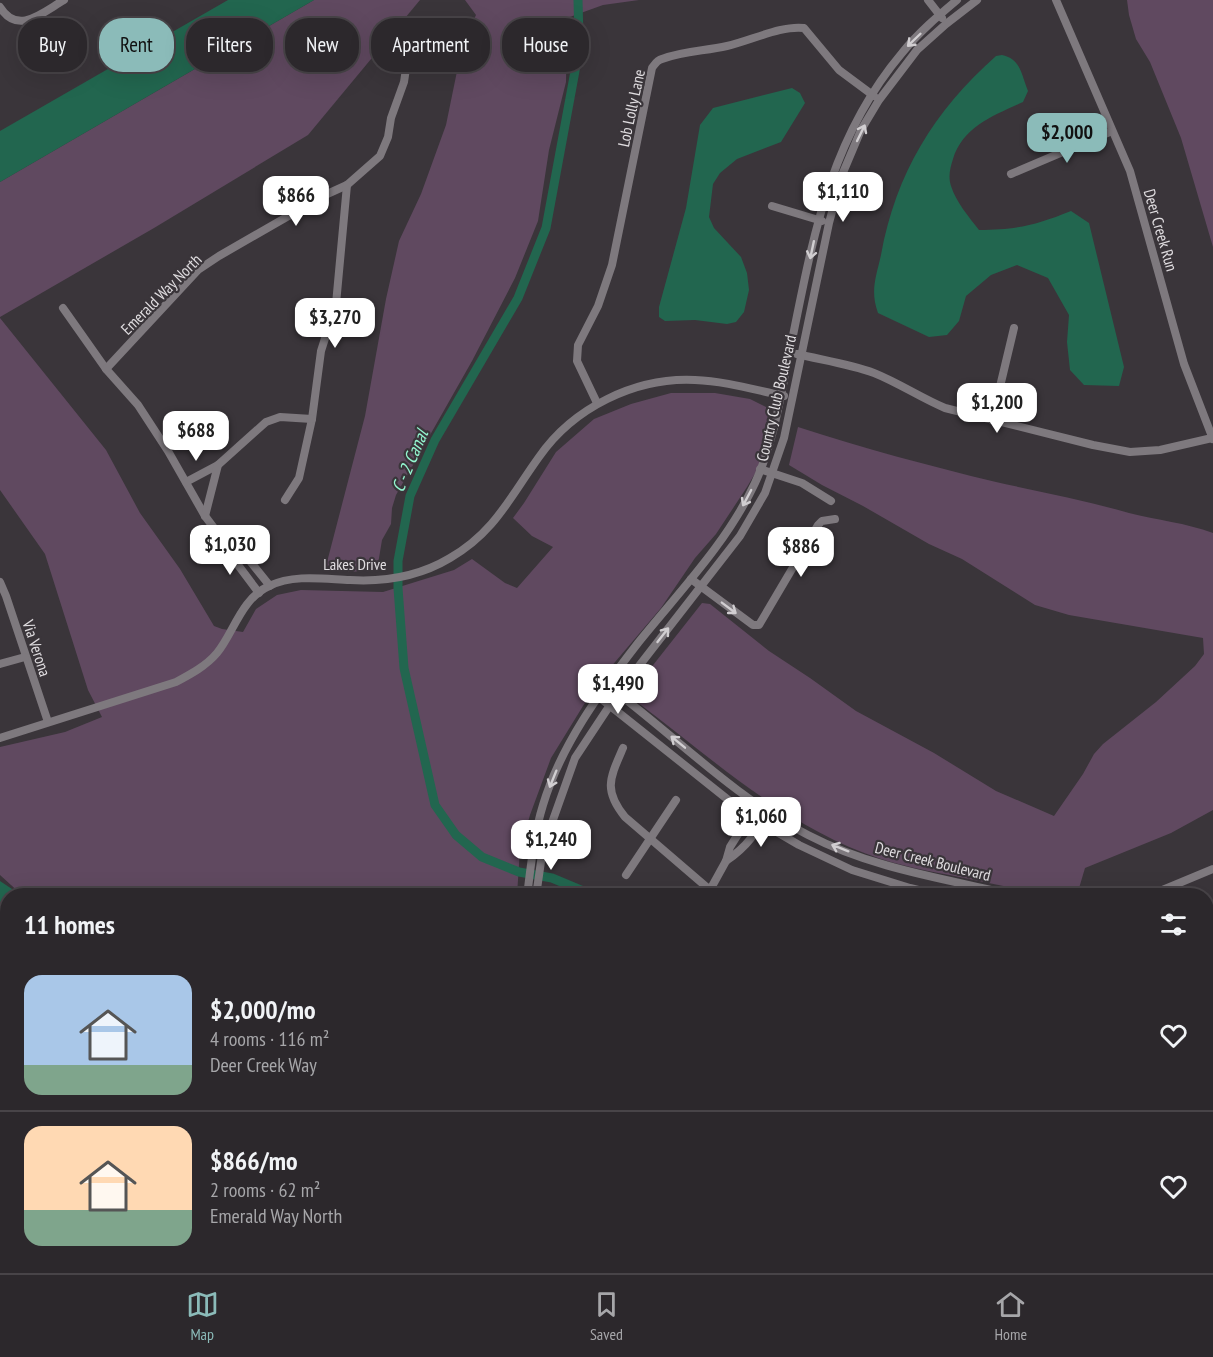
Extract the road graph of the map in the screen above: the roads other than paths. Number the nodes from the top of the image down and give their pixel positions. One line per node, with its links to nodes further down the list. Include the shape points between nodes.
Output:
1 (64, 0): 6 (street, via 20,22 8,17)
2 (928, 0): 7 (street)
3 (957, 0): 7 (street, Country Club Boulevard)
4 (977, 0): 8 (street, Country Club Boulevard)
5 (1056, 0): 12 (street, Deer Creek Run)
6 (0, 7)
7 (940, 15): 8 (street); 10 (street, Country Club Boulevard, one-way to 10, via 904,50)
8 (946, 24): 11 (street, Country Club Boulevard, via 917,50)
9 (406, 72): 14 (street, Emerald Way North, via 380,156)
10 (871, 94): 11 (street, Lob Lolly Lane); 16 (street, Country Club Boulevard, via 836,162); 25 (street, Lob Lolly Lane, via 839,70 804,28 791,26 726,46 658,60 652,68 612,265 598,306 578,345 577,361)
11 (879, 100): 17 (street, Country Club Boulevard, one-way to 11, via 842,175)
12 (1112, 131): 13 (street); 28 (street, Deer Creek Run, via 1130,171 1184,364)
13 (1011, 174)
14 (347, 185): 22 (street, Emerald Way North, via 198,270); 26 (street, via 336,304 321,351)
15 (772, 206): 16 (street)
16 (818, 220): 17 (street); 20 (street, Country Club Boulevard, one-way to 20)
17 (829, 223): 21 (street, Country Club Boulevard)
18 (63, 308): 22 (street)
19 (1014, 328): 27 (street)
20 (790, 352): 21 (street); 23 (street, Country Club Boulevard)
21 (801, 355): 24 (street, Country Club Boulevard); 27 (street, via 872,372 922,399)
22 (106, 369): 32 (street, via 138,405)
23 (781, 396): 24 (street, Lakes Drive); 25 (street, Lakes Drive, via 695,380 654,382); 30 (street, Country Club Boulevard, via 772,439)
24 (792, 398): 31 (street, Country Club Boulevard)
25 (597, 403): 40 (street, Lakes Drive, via 564,429 540,455 504,511 475,541 449,559 416,574 381,580 317,577)
26 (312, 419): 29 (street, via 279,417 266,422); 33 (street, via 299,478)
27 (992, 420): 28 (street, via 1130,452 1160,450)
28 (1213, 438)
29 (218, 465): 32 (street); 35 (street)
30 (760, 469): 31 (street); 38 (street, Country Club Boulevard, one-way to 38, via 738,513)
31 (773, 473): 34 (street, via 802,483); 41 (street, Country Club Boulevard, via 754,513)
32 (186, 482): 35 (street)
33 (285, 500)
34 (831, 501)
35 (205, 516): 37 (street)
36 (836, 519): 41 (street, one-way to 36, via 753,625 759,625 819,523)
37 (232, 549): 40 (street, via 241,550); 42 (street, via 232,557)
38 (691, 579): 41 (street); 45 (street, Country Club Boulevard)
39 (0, 582): 43 (street, Via Verona)
40 (270, 586): 42 (street, Lakes Drive)
41 (701, 586): 46 (street, Country Club Boulevard, one-way to 41)
42 (258, 593): 49 (street, Lakes Drive, via 237,618 217,653 196,672 176,682)
43 (25, 657): 44 (street); 49 (street, Via Verona)
44 (0, 664)
45 (607, 685): 46 (street, Deer Creek Boulevard); 47 (street, Country Club Boulevard)
46 (618, 693): 48 (street, Country Club Boulevard); 55 (street, Deer Creek Boulevard, one-way to 46)
47 (599, 697): 48 (street, Deer Creek Boulevard); 52 (street, Country Club Boulevard)
48 (609, 706): 53 (street, Country Club Boulevard); 57 (street, Deer Creek Boulevard)
49 (48, 722): 50 (street, Lakes Drive)
50 (0, 738)
51 (623, 748): 59 (street, via 610,778 611,794 625,817)
52 (564, 753): 53 (street); 63 (street, Country Club Boulevard, one-way to 63, via 543,806 534,846)
53 (575, 758): 64 (street, Country Club Boulevard)
54 (676, 800): 59 (street)
55 (757, 804): 56 (street, Deer Creek Boulevard); 57 (street)
56 (768, 810): 58 (street); 68 (street, Deer Creek Boulevard, one-way to 56, via 881,865 808,835)
57 (750, 816): 58 (street, Deer Creek Boulevard); 60 (street, via 730,847)
58 (761, 823): 60 (street, via 744,849); 67 (street, Deer Creek Boulevard, via 852,870)
59 (651, 838): 62 (street); 65 (street)
60 (726, 861): 66 (street)
61 (1213, 869): 69 (street)
62 (626, 875)
63 (532, 888)
64 (533, 888)
65 (706, 888)
66 (713, 888)
67 (910, 888)
68 (983, 888)
69 (1167, 888)

